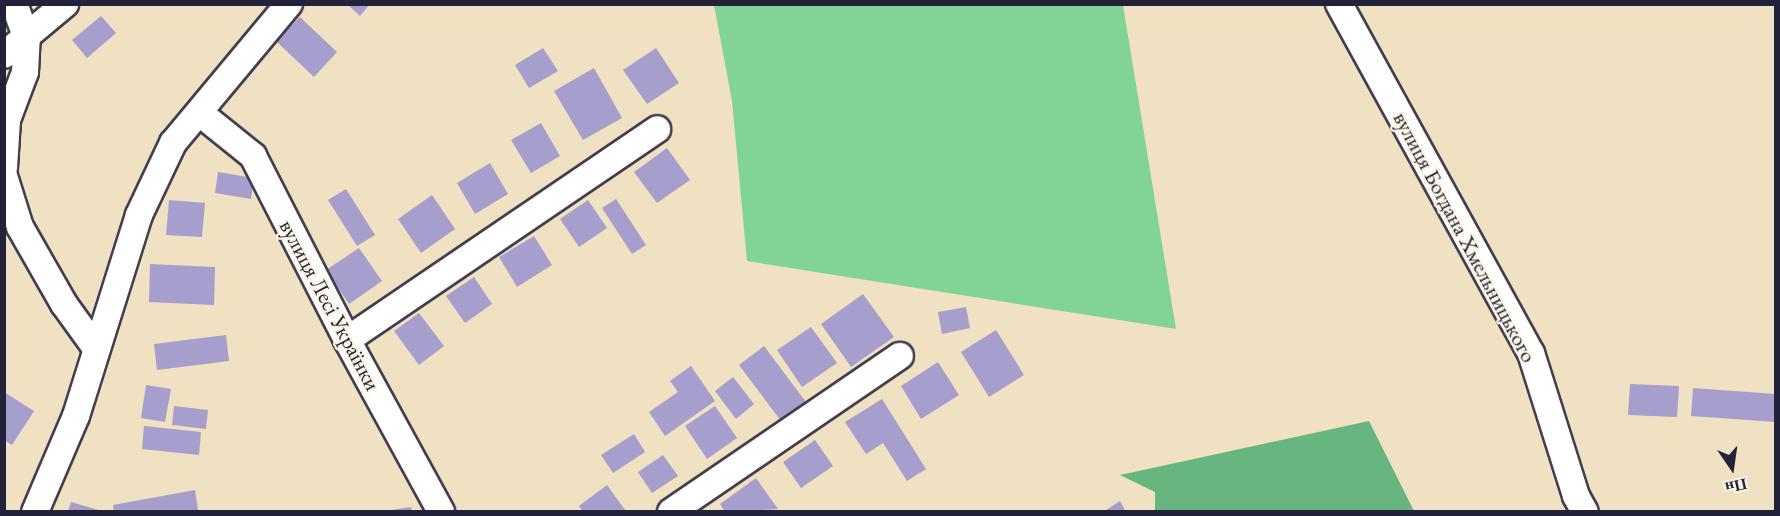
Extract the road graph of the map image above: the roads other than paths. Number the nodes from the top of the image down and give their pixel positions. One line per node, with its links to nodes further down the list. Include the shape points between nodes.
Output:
1 (14, 4): 5 (street)
2 (65, 4): 5 (street)
3 (289, 4): 7 (street)
4 (1339, 4): 17 (street, вулиця Богдана Хмельницького, via 1531,353 1576,496)
5 (27, 39): 6 (street); 9 (street, via 25,72 7,120)
6 (4, 56)
7 (201, 114): 11 (street, вулиця Лесі Українки, via 253,156); 12 (street, via 173,143 139,215)
8 (657, 129): 11 (street)
9 (4, 168)
10 (4, 176): 12 (street, via 20,227 64,304)
11 (347, 340): 15 (street, вулиця Лесі Українки)
12 (95, 347): 14 (street, via 76,416)
13 (900, 356): 16 (street)
14 (35, 512)
15 (441, 512)
16 (671, 512)
17 (1585, 512)

